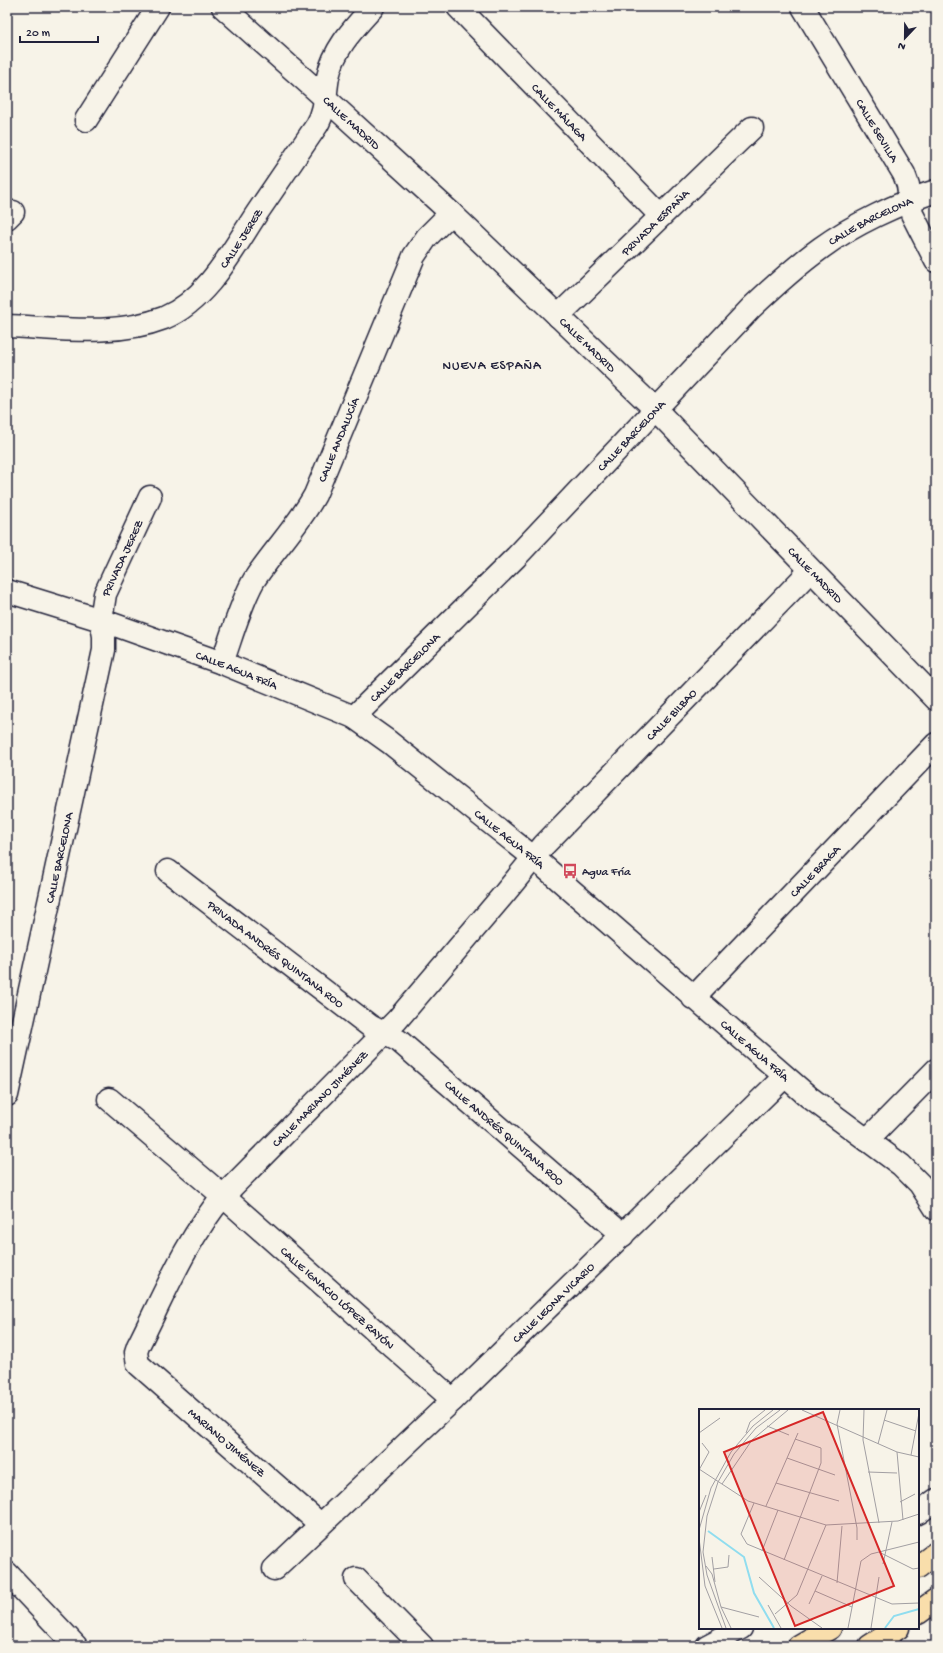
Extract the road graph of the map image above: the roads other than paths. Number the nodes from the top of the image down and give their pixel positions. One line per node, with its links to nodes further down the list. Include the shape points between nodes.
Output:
1 (158, 7): 7 (street)
2 (223, 7): 6 (street, CALLE MADRID)
3 (373, 7): 6 (street, CALLE JEREZ, via 350,32 338,50 328,77)
4 (458, 7): 12 (street, CALLE MÁLAGA)
5 (803, 7): 10 (street, CALLE SEVILLA, via 904,174)
6 (325, 98): 11 (street, CALLE MADRID); 15 (street, CALLE JEREZ, via 321,119 220,268 201,292 183,308 163,318 128,327 79,330)
7 (86, 120)
8 (752, 128): 12 (street, PRIVADA ESPAÑA)
9 (936, 191): 10 (street, CALLE BARCELONA)
10 (910, 201): 13 (street, CALLE SEVILLA, via 912,214); 16 (street, CALLE BARCELONA, via 854,228 822,247 784,277)
11 (451, 213): 14 (street, CALLE MADRID); 21 (street, CALLE ANDALUCÍA, via 427,237 414,256 315,495 300,521 251,586)
12 (661, 216): 14 (street, PRIVADA ESPAÑA)
13 (936, 261)
14 (558, 316): 16 (street, CALLE MADRID)
15 (8, 324)
16 (654, 409): 18 (street, CALLE MADRID); 23 (street, CALLE BARCELONA, via 516,557)
17 (150, 497): 20 (street, PRIVADA JEREZ, via 105,594)
18 (810, 571): 22 (street, CALLE MADRID); 25 (street, CALLE BILBAO)
19 (7, 591): 20 (street, CALLE AGUA FRÍA)
20 (101, 620): 21 (street, CALLE AGUA FRÍA); 31 (street, CALLE BARCELONA, via 104,650)
21 (222, 663): 23 (street, CALLE AGUA FRÍA)
22 (936, 700)
23 (354, 717): 25 (street, CALLE AGUA FRÍA)
24 (936, 744): 27 (street, CALLE BRAGA)
25 (533, 857): 27 (street, CALLE AGUA FRÍA); 28 (street, CALLE MARIANO JIMÉNEZ)
26 (168, 871): 28 (street, PRIVADA ANDRÉS QUINTANA ROO, via 370,1026)
27 (693, 998): 30 (street, CALLE AGUA FRÍA)
28 (385, 1033): 34 (street, CALLE MARIANO JIMÉNEZ); 36 (street, CALLE ANDRÉS QUINTANA ROO, via 399,1041)
29 (936, 1070): 33 (street)
30 (784, 1077): 33 (street, CALLE AGUA FRÍA); 36 (street, CALLE LEONA VICARIO)
31 (7, 1095)
32 (109, 1100): 34 (street, CALLE IGNACIO LÓPEZ RAYÓN)
33 (867, 1140): 35 (street, CALLE AGUA FRÍA, via 910,1173)
34 (223, 1196): 37 (street, CALLE MARIANO JIMÉNEZ, via 210,1211 188,1246 138,1346); 38 (street, CALLE IGNACIO LÓPEZ RAYÓN)
35 (936, 1209)
36 (623, 1235): 38 (street, CALLE LEONA VICARIO)
37 (136, 1358): 41 (street, MARIANO JIMÉNEZ, via 142,1369)
38 (453, 1400): 41 (street, CALLE LEONA VICARIO)
39 (936, 1500): 40 (street)
40 (919, 1512)
41 (320, 1524): 44 (street, CALLE LEONA VICARIO)
42 (936, 1553): 43 (main road)
43 (919, 1566)
44 (274, 1569)
45 (7, 1573): 52 (street)
46 (356, 1579): 53 (street)
47 (936, 1600): 48 (main road)
48 (919, 1612)
49 (739, 1629): 54 (street)
50 (828, 1629): 55 (main road)
51 (896, 1629): 56 (main road)
52 (76, 1646)
53 (422, 1646)
54 (707, 1646)
55 (799, 1646)
56 (870, 1646)

